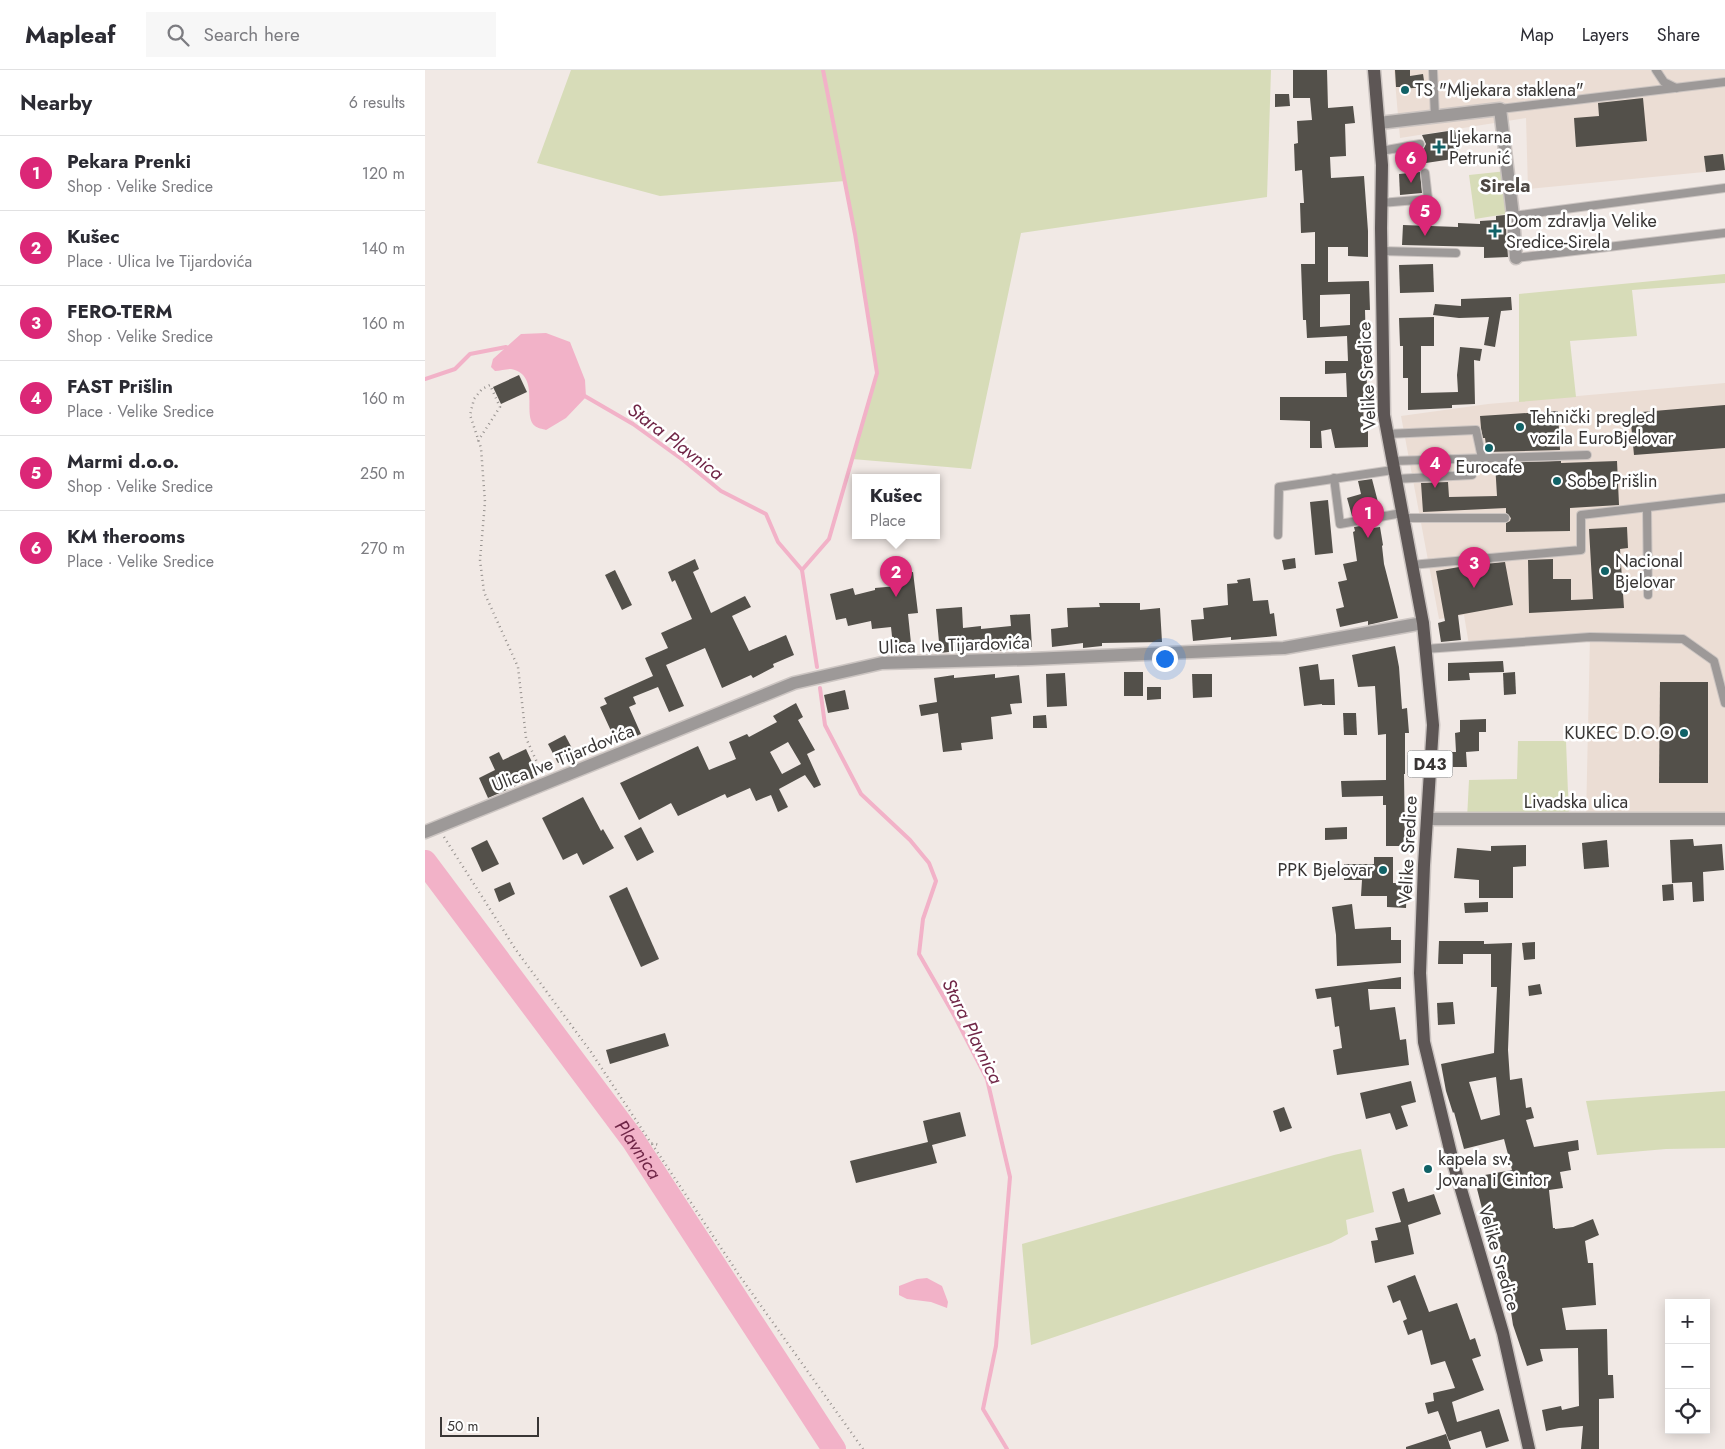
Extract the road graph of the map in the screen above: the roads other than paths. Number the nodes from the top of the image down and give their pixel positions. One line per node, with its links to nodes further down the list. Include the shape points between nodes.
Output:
1 (1374, 70): 8 (main road, Velike Sredice / D43)
2 (1433, 70): 7 (lane)
3 (1656, 70): 5 (lane, via 1664,82)
4 (1725, 82): 5 (lane)
5 (1676, 88): 6 (lane)
6 (1500, 109): 7 (street); 14 (street)
7 (1435, 117): 8 (street)
8 (1379, 123): 10 (main road, Velike Sredice / D43)
9 (1419, 144): 10 (lane)
10 (1381, 151): 13 (main road, Velike Sredice / D43)
11 (1425, 173): 13 (lane, via 1428,199)
12 (1725, 188): 14 (lane)
13 (1381, 204): 16 (main road, Velike Sredice / D43)
14 (1513, 216): 18 (street)
15 (1725, 233): 18 (lane)
16 (1381, 251): 17 (lane); 19 (main road, Velike Sredice / D43)
17 (1456, 253)
18 (1516, 258)
19 (1387, 434): 21 (lane, via 1476,430); 22 (main road, Velike Sredice / D43)
20 (1587, 455): 21 (lane)
21 (1482, 458): 22 (lane)
22 (1393, 470): 23 (lane); 24 (lane); 27 (main road, Velike Sredice / D43)
23 (1472, 475)
24 (1334, 478): 27 (lane, via 1340,524); 29 (lane, via 1279,487)
25 (1725, 498): 26 (lane)
26 (1647, 508): 30 (lane, via 1581,515 1581,550); 31 (lane)
27 (1402, 515): 28 (lane); 30 (main road, Velike Sredice / D43)
28 (1505, 518)
29 (1278, 535)
30 (1411, 565): 32 (main road, Velike Sredice / D43)
31 (1648, 595)
32 (1423, 623): 33 (main road, Velike Sredice / D43); 37 (street, Ulica Ive Tijardovića, via 1284,648 1031,660 882,663 794,683)
33 (1425, 648): 34 (lane, via 1590,637 1683,639 1714,661); 35 (main road, Velike Sredice / D43, via 1433,725)
34 (1725, 703)
35 (1427, 819): 36 (street, Livadska ulica); 38 (main road, Velike Sredice / D43, via 1420,973 1424,1042 1450,1150 1503,1333)
36 (1725, 819)
37 (433, 833)
38 (1529, 1449)

